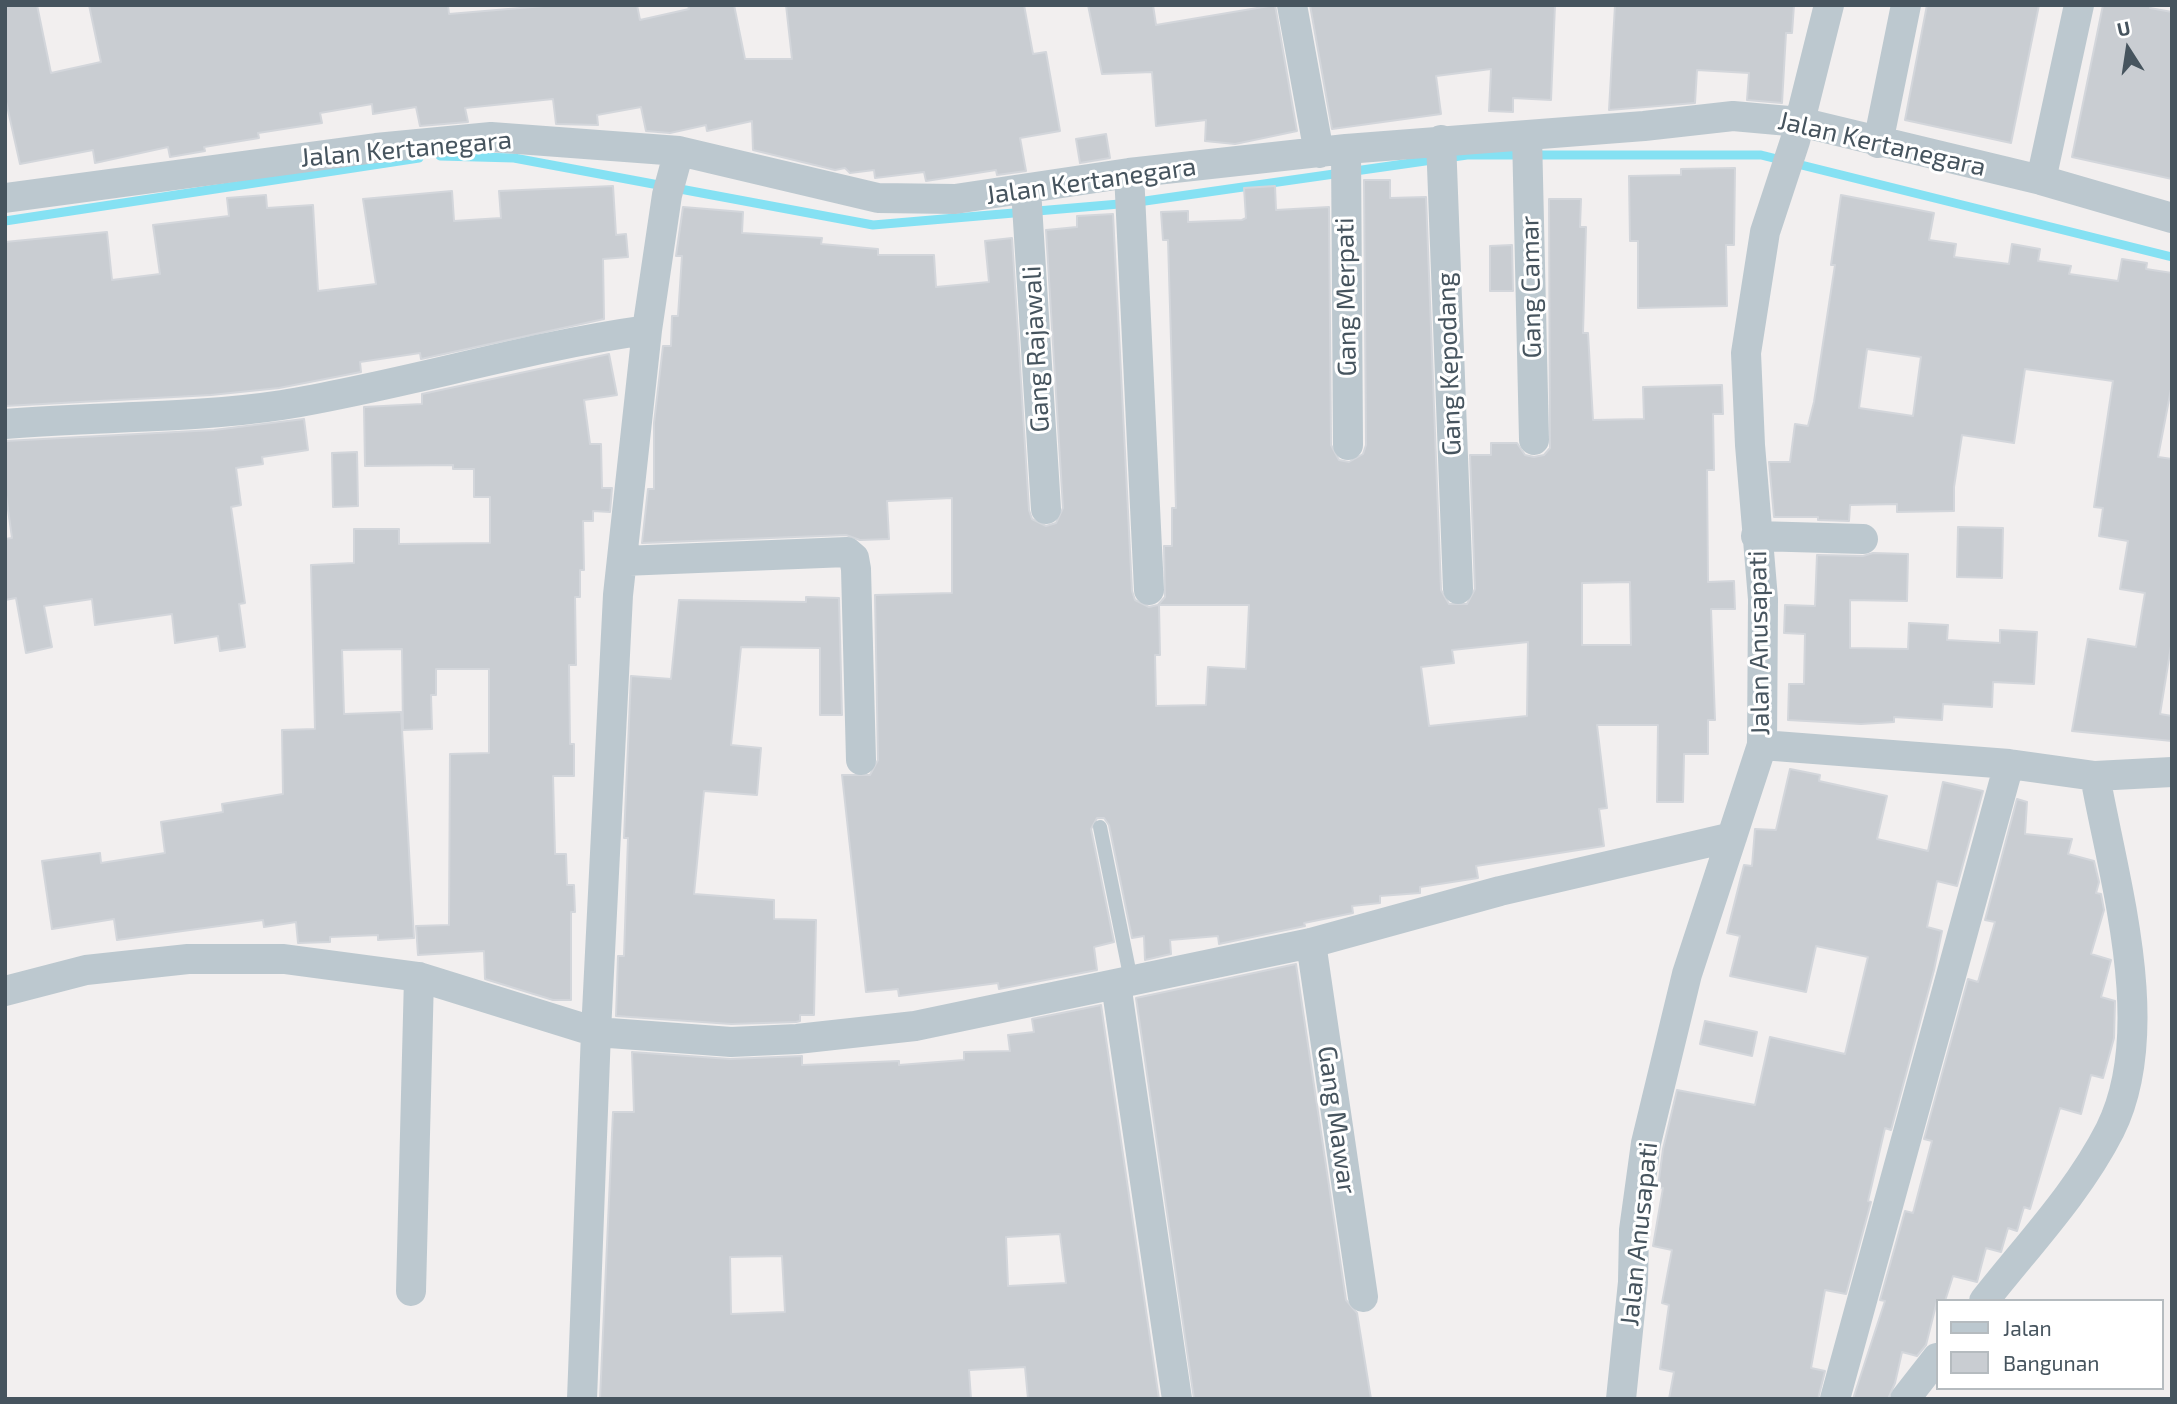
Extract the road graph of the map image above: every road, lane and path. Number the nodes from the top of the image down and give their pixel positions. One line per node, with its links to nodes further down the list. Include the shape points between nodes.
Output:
1 (1292, 5): 9 (street, Gang Merpati)
2 (1829, 5): 5 (street, Jalan Anusapati)
3 (1906, 5): 6 (street)
4 (2079, 5): 11 (street)
5 (1797, 131): 6 (street, Jalan Kertanegara); 7 (street, Jalan Kertanegara, via 1733,116); 21 (street, Jalan Anusapati, via 1772,204 1746,353)
6 (1878, 143): 11 (street, Jalan Kertanegara)
7 (1528, 145): 8 (street, Jalan Kertanegara); 18 (street, Gang Camar)
8 (1442, 153): 9 (street, Jalan Kertanegara); 24 (street, Gang Kepodang)
9 (1337, 154): 12 (street, Jalan Kertanegara); 19 (street, Gang Merpati, via 1346,192)
10 (677, 159): 13 (street, Jalan Kertanegara, via 878,198 954,199); 14 (street, Jalan Kertanegara, via 491,137); 16 (street, via 667,195)
11 (2040, 180): 15 (street, Jalan Kertanegara)
12 (1130, 192): 13 (street, Jalan Kertanegara); 25 (street)
13 (1027, 193): 20 (street, Gang Rajawali)
14 (5, 198)
15 (2172, 218)
16 (647, 330): 17 (street, via 281,405 186,416); 23 (street)
17 (5, 424)
18 (1534, 440)
19 (1348, 445)
20 (1046, 509)
21 (1756, 536): 22 (street); 26 (street, Jalan Anusapati, via 1763,599)
22 (1863, 539)
23 (623, 561): 27 (street, via 847,552 856,569); 37 (street)
24 (1458, 589)
25 (1149, 590)
26 (1762, 745): 28 (street); 32 (street, Jalan Anusapati)
27 (861, 760)
28 (2009, 764): 30 (street); 45 (street)
29 (2172, 772): 30 (street)
30 (2095, 775): 40 (street, via 2133,983 2134,1034 2127,1083 2110,1129 2078,1184)
31 (1100, 827): 35 (lane)
32 (1731, 837): 33 (street, via 1500,891); 44 (street, Jalan Anusapati, via 1687,974 1646,1143)
33 (1311, 943): 35 (street); 39 (street, Gang Mawar)
34 (419, 977): 36 (street, via 284,959 188,959 86,970); 37 (street); 38 (street)
35 (1123, 982): 37 (street, via 915,1026 797,1039 732,1042); 43 (street)
36 (5, 991)
37 (596, 1032): 42 (street)
38 (411, 1291)
39 (1363, 1297)
40 (1985, 1299)
41 (1936, 1359): 46 (street)
42 (582, 1399)
43 (1177, 1399)
44 (1621, 1399)
45 (1835, 1399)
46 (1905, 1399)

